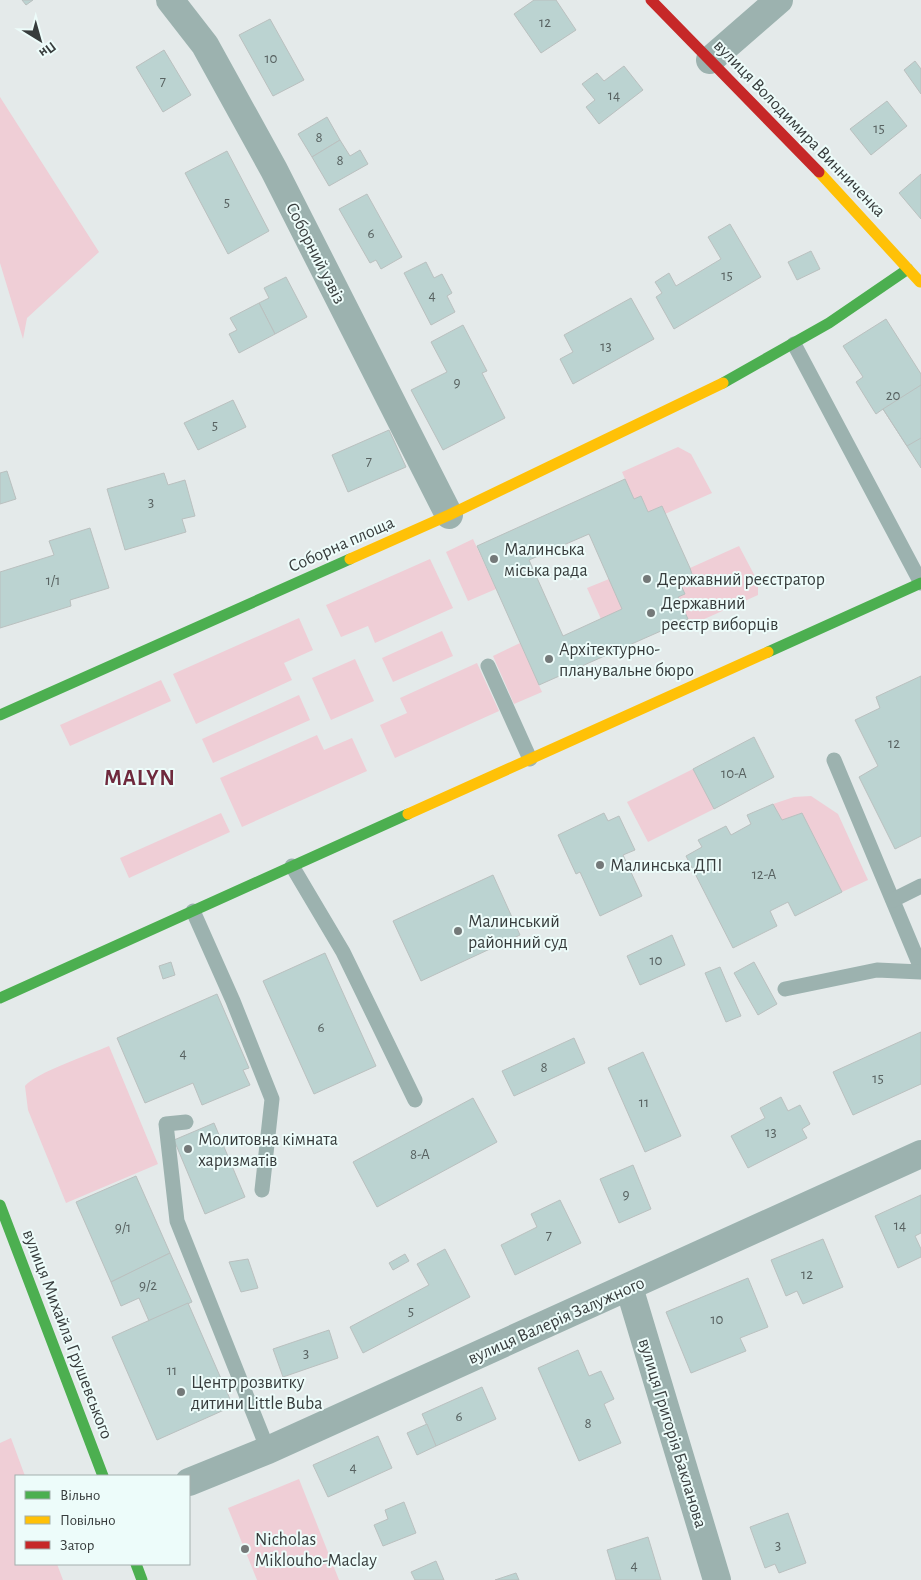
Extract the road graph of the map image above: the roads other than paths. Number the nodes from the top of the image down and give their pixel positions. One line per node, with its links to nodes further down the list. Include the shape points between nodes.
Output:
1 (170, 0): 8 (street, Соборний узвіз, via 205,45 270,162)
2 (651, 0): 4 (street, вулиця Володимира Винниченка)
3 (779, 0): 4 (street)
4 (710, 60): 5 (street, вулиця Володимира Винниченка)
5 (908, 269): 6 (street, вулиця Володимира Винниченка); 7 (street, Соборна площа, via 863,302)
6 (921, 283)
7 (794, 344): 8 (street, Соборна площа, via 693,398); 9 (lane)
8 (449, 515): 11 (street, Соборна площа)
9 (921, 583): 12 (street)
10 (488, 666): 12 (lane)
11 (0, 715)
12 (530, 759): 14 (street)
13 (834, 760): 16 (lane)
14 (292, 866): 17 (street); 21 (lane, via 343,952)
15 (921, 886): 16 (lane)
16 (893, 900): 18 (lane)
17 (193, 910): 20 (street); 24 (lane, via 272,1098)
18 (921, 970): 19 (lane, via 877,970)
19 (785, 989)
20 (0, 998)
21 (415, 1100)
22 (186, 1122): 27 (lane, via 166,1124 177,1221)
23 (921, 1154): 26 (street, вулиця Валерія Залужного)
24 (262, 1190)
25 (0, 1204): 28 (street, вулиця Михайла Грушевського)
26 (629, 1287): 27 (street, вулиця Валерія Залужного); 32 (street, вулиця Григорія Бакланова)
27 (268, 1450): 29 (street, вулиця Валерія Залужного)
28 (103, 1475)
29 (190, 1482)
30 (136, 1565): 31 (street)
31 (142, 1580)
32 (717, 1580)

